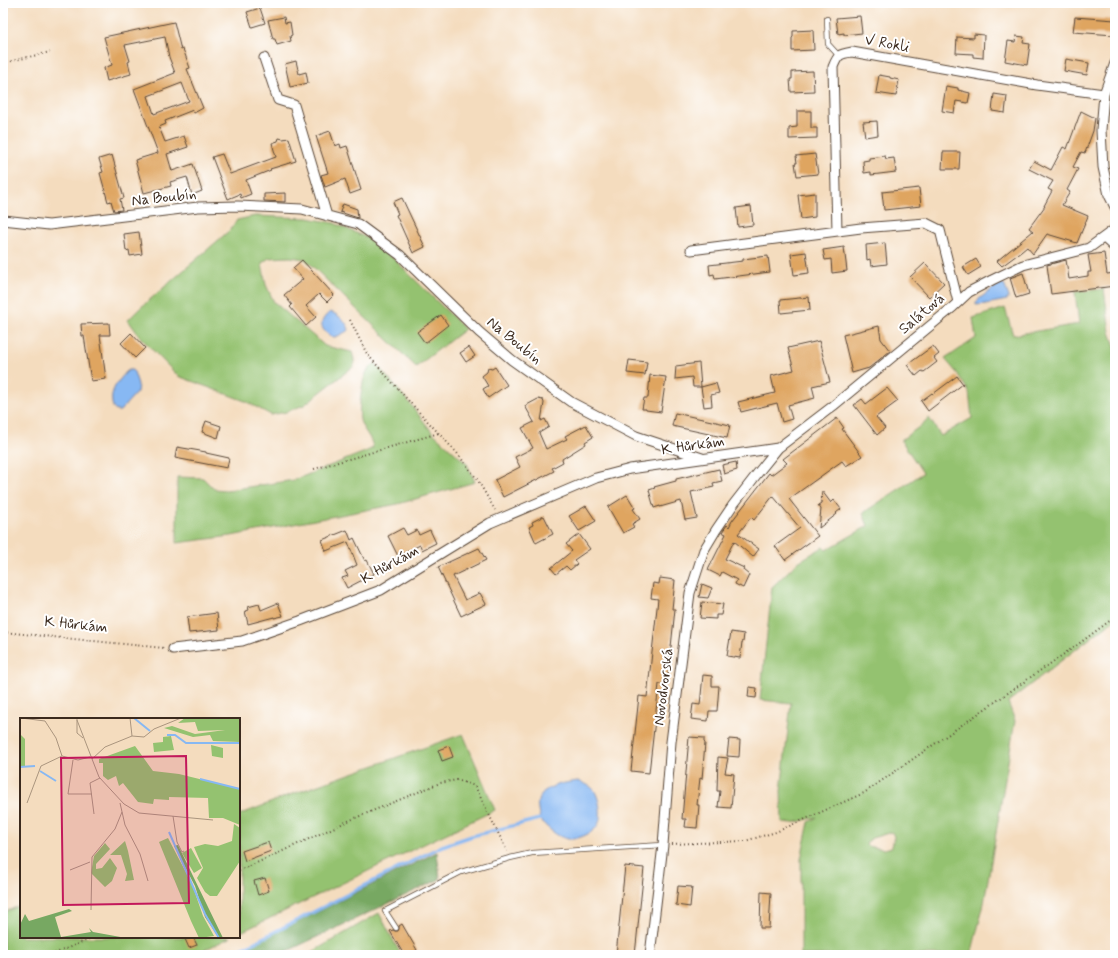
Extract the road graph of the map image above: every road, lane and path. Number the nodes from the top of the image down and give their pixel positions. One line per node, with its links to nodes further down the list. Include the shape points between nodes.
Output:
1 (826, 19): 3 (lane, via 828,44)
2 (50, 52): 6 (path)
3 (839, 56): 7 (street, V Rokli, via 852,52 1037,85); 12 (street, via 833,67)
4 (264, 58): 9 (street, via 278,100 294,104)
5 (1115, 62): 7 (street)
6 (3, 63)
7 (1104, 94): 8 (street, via 1101,130 1103,167 1109,195)
8 (1115, 207)
9 (327, 216): 10 (street, Na Boubín, via 302,209 238,206 198,207 49,226); 20 (street, Na Boubín, via 358,224 400,255 479,332 512,360 571,402 636,436)
10 (3, 220)
11 (1115, 229): 13 (street, Salátová)
12 (837, 231): 15 (street); 16 (street, via 926,223 940,230)
13 (1104, 238): 14 (street); 16 (street, Salátová, via 1089,248 1023,266 969,292)
14 (1115, 248)
15 (691, 250)
16 (958, 302): 19 (street, Salátová, via 833,406)
17 (350, 320): 18 (path, via 367,354)
18 (439, 433): 21 (path); 22 (path, via 477,480)
19 (778, 448): 20 (street, K Hůrkám); 26 (street, Novodvorská, via 716,530 704,550 690,593 671,742)
20 (702, 458): 22 (street, K Hůrkám, via 630,469 596,478)
21 (314, 469)
22 (500, 519): 25 (street, K Hůrkám, via 381,590 300,622 242,641)
23 (1115, 616): 26 (path, via 864,793 776,832 745,841)
24 (3, 632): 25 (path, K Hůrkám)
25 (173, 649)
26 (663, 845): 27 (lane, via 532,853); 32 (street, Novodvorská)
27 (510, 858): 28 (path, via 475,786 458,780 440,783); 29 (lane, via 461,872 385,911)
28 (240, 871)
29 (396, 928)
30 (92, 938): 31 (path)
31 (50, 955)
32 (650, 955)

